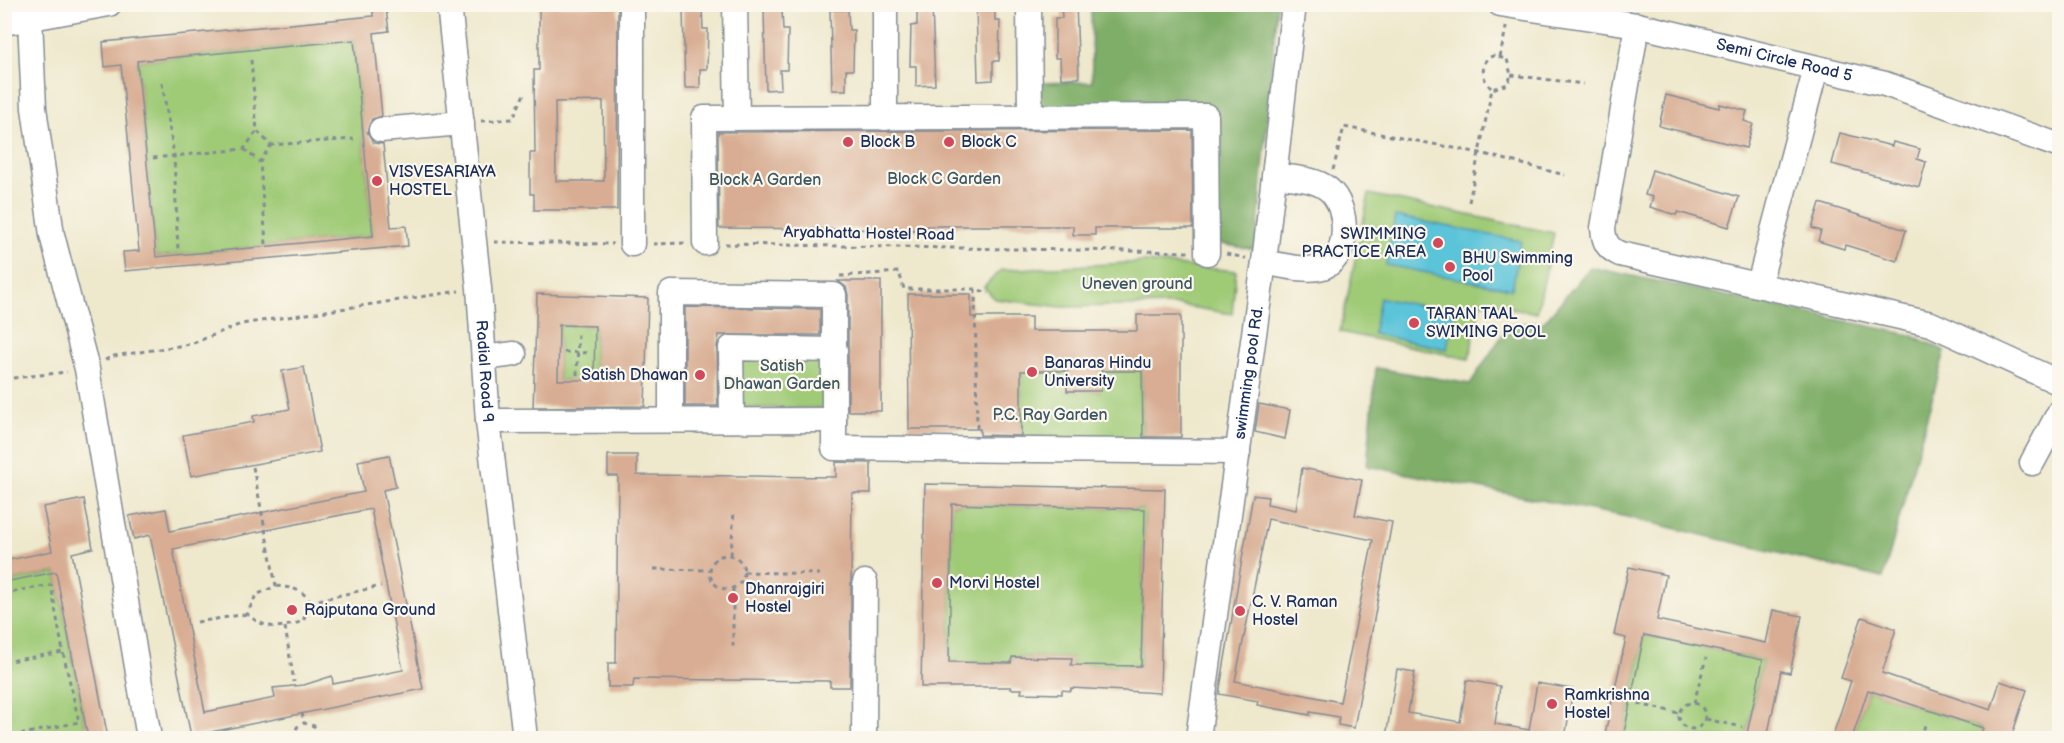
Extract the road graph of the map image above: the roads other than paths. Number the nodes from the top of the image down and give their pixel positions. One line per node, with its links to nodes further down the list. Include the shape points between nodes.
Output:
1 (109, 4): 9 (street)
2 (449, 4): 16 (street, Radial Road 9)
3 (632, 4): 21 (street)
4 (735, 4): 14 (street)
5 (885, 4): 15 (street)
6 (1029, 4): 13 (street)
7 (1294, 4): 19 (street, swimming pool Rd.)
8 (1506, 5): 11 (street, Semi Circle Road 5)
9 (30, 18): 10 (street); 37 (street, via 34,108 51,235 87,369)
10 (4, 23)
11 (1637, 25): 12 (street, Semi Circle Road 5); 24 (street, via 1604,240 1609,249 1620,254)
12 (1815, 68): 18 (street, Semi Circle Road 5, via 1885,84); 24 (street)
13 (1030, 116): 15 (street); 22 (street, via 1206,116)
14 (737, 118): 15 (street); 20 (street, via 704,118)
15 (885, 118)
16 (462, 123): 17 (street); 27 (street, Radial Road 9)
17 (381, 130)
18 (2060, 146)
19 (1275, 175): 23 (street, swimming pool Rd.); 23 (street, via 1328,189 1337,198 1343,216 1342,238 1337,257 1321,268)
20 (705, 243)
21 (632, 244)
22 (1207, 253)
23 (1264, 262): 34 (street, swimming pool Rd.)
24 (1759, 284): 28 (street, via 1931,324)
25 (835, 350): 30 (street, via 834,295 671,293); 31 (street, via 731,348); 32 (street)
26 (514, 354): 27 (street)
27 (484, 358): 33 (street, Radial Road 9)
28 (2060, 383)
29 (2060, 411): 35 (street)
30 (671, 420): 31 (street); 33 (street)
31 (732, 420): 32 (street)
32 (834, 420): 34 (street, via 834,448)
33 (488, 421): 38 (street, Radial Road 9)
34 (1238, 452): 40 (street, swimming pool Rd.)
35 (2032, 463)
36 (865, 582): 39 (street)
37 (149, 738)
38 (525, 738)
39 (864, 738)
40 (1198, 738)

